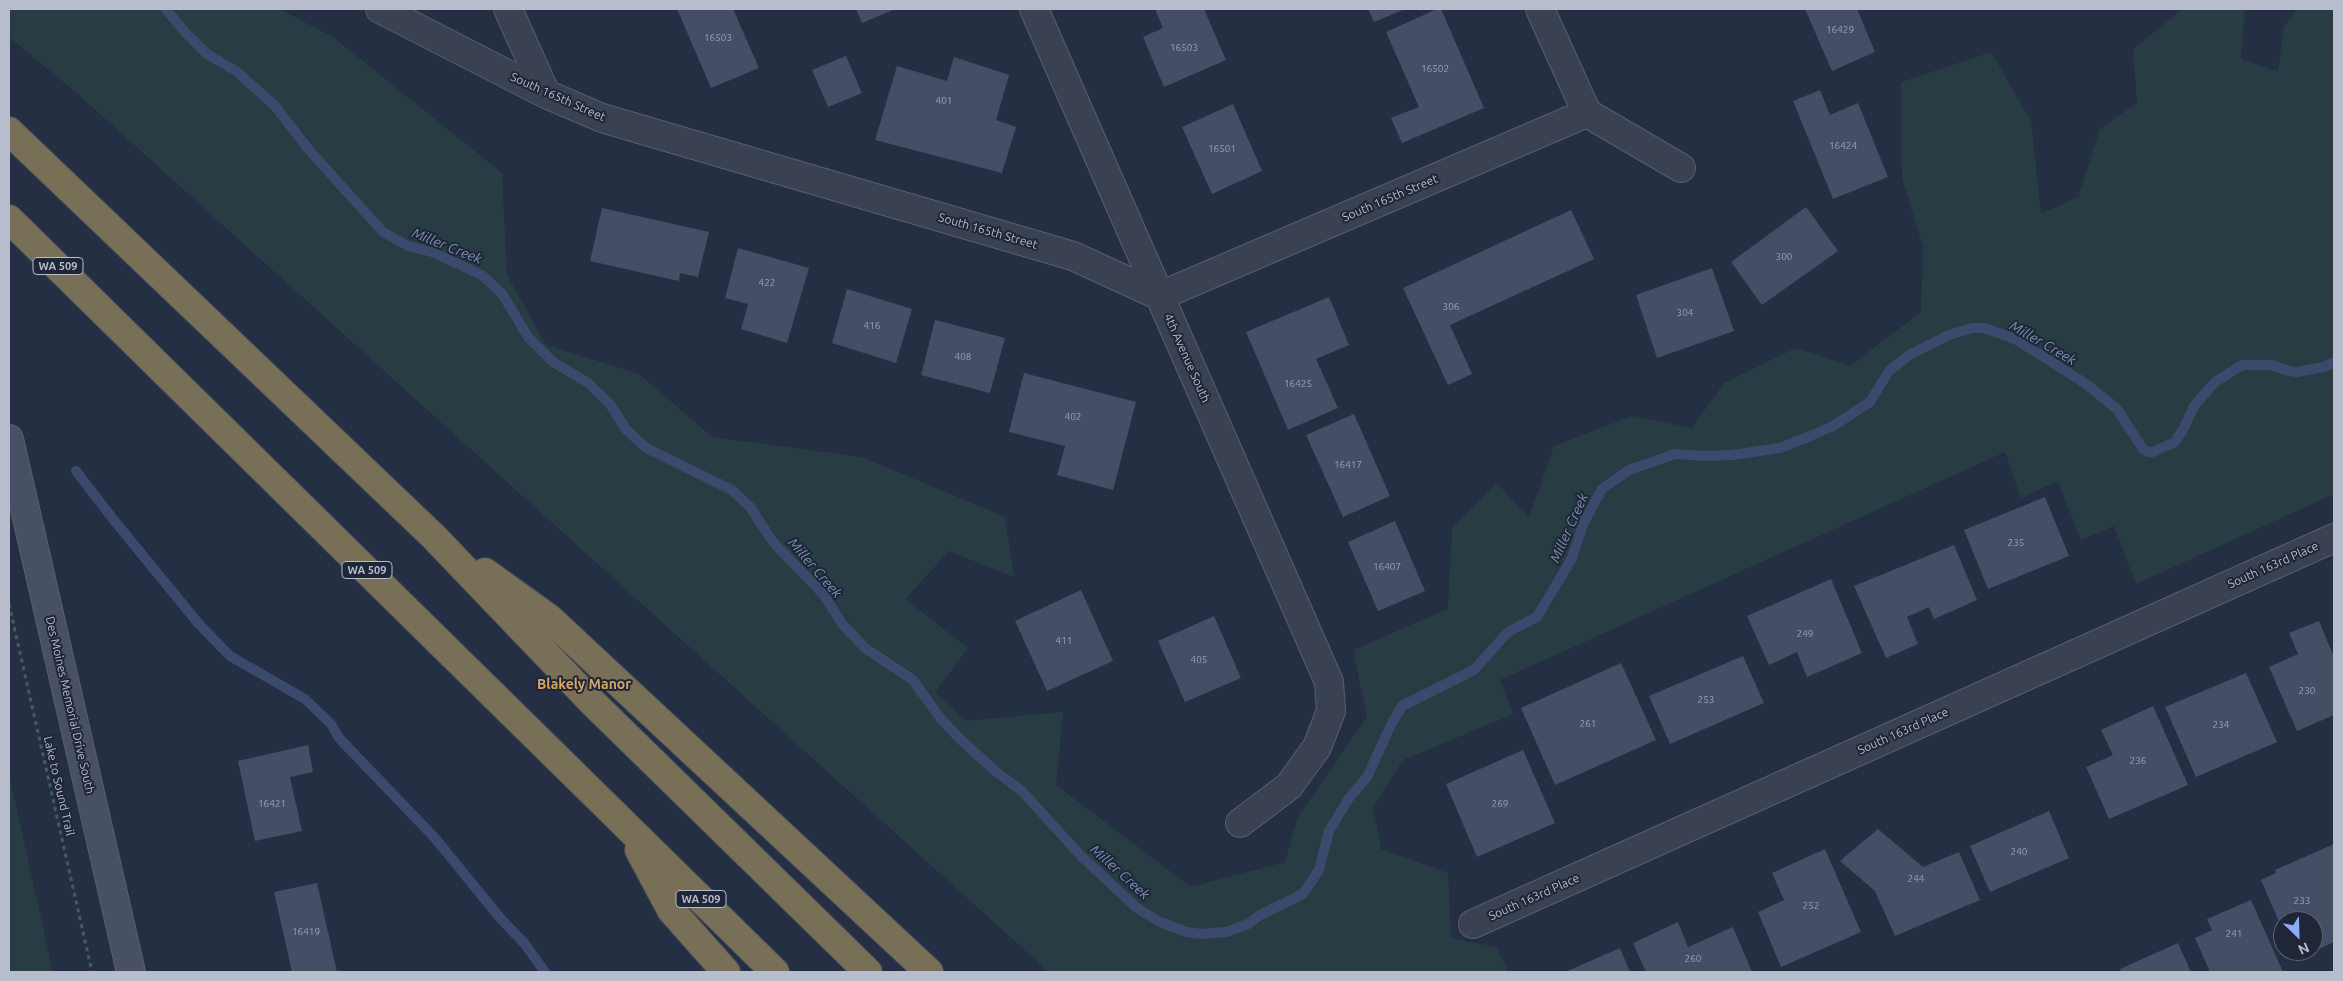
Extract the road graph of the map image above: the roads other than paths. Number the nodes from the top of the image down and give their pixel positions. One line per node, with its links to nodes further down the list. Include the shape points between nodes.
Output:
1 (380, 9): 5 (street, South 165th Street)
2 (508, 9): 5 (street)
3 (1034, 9): 10 (street, 4th Avenue South)
4 (1540, 9): 6 (street)
5 (546, 94): 10 (street, South 165th Street, via 602,118 1073,256)
6 (1587, 113): 8 (street); 10 (street, South 165th Street)
7 (9, 131): 12 (highway)
8 (1681, 168)
9 (9, 219): 15 (highway, WA 509)
10 (1160, 296): 14 (street, 4th Avenue South, via 1328,682 1331,710 1317,747 1289,786)
11 (9, 439): 17 (main road, Des Moines Memorial Drive South)
12 (434, 537): 20 (highway, via 590,701); 21 (highway, via 549,618)
13 (2334, 538): 16 (street, South 163rd Place)
14 (1240, 823)
15 (627, 826): 18 (highway, via 671,910); 19 (highway, WA 509)
16 (1473, 924)
17 (131, 972)
18 (726, 972)
19 (776, 972)
20 (868, 972)
21 (929, 972)

